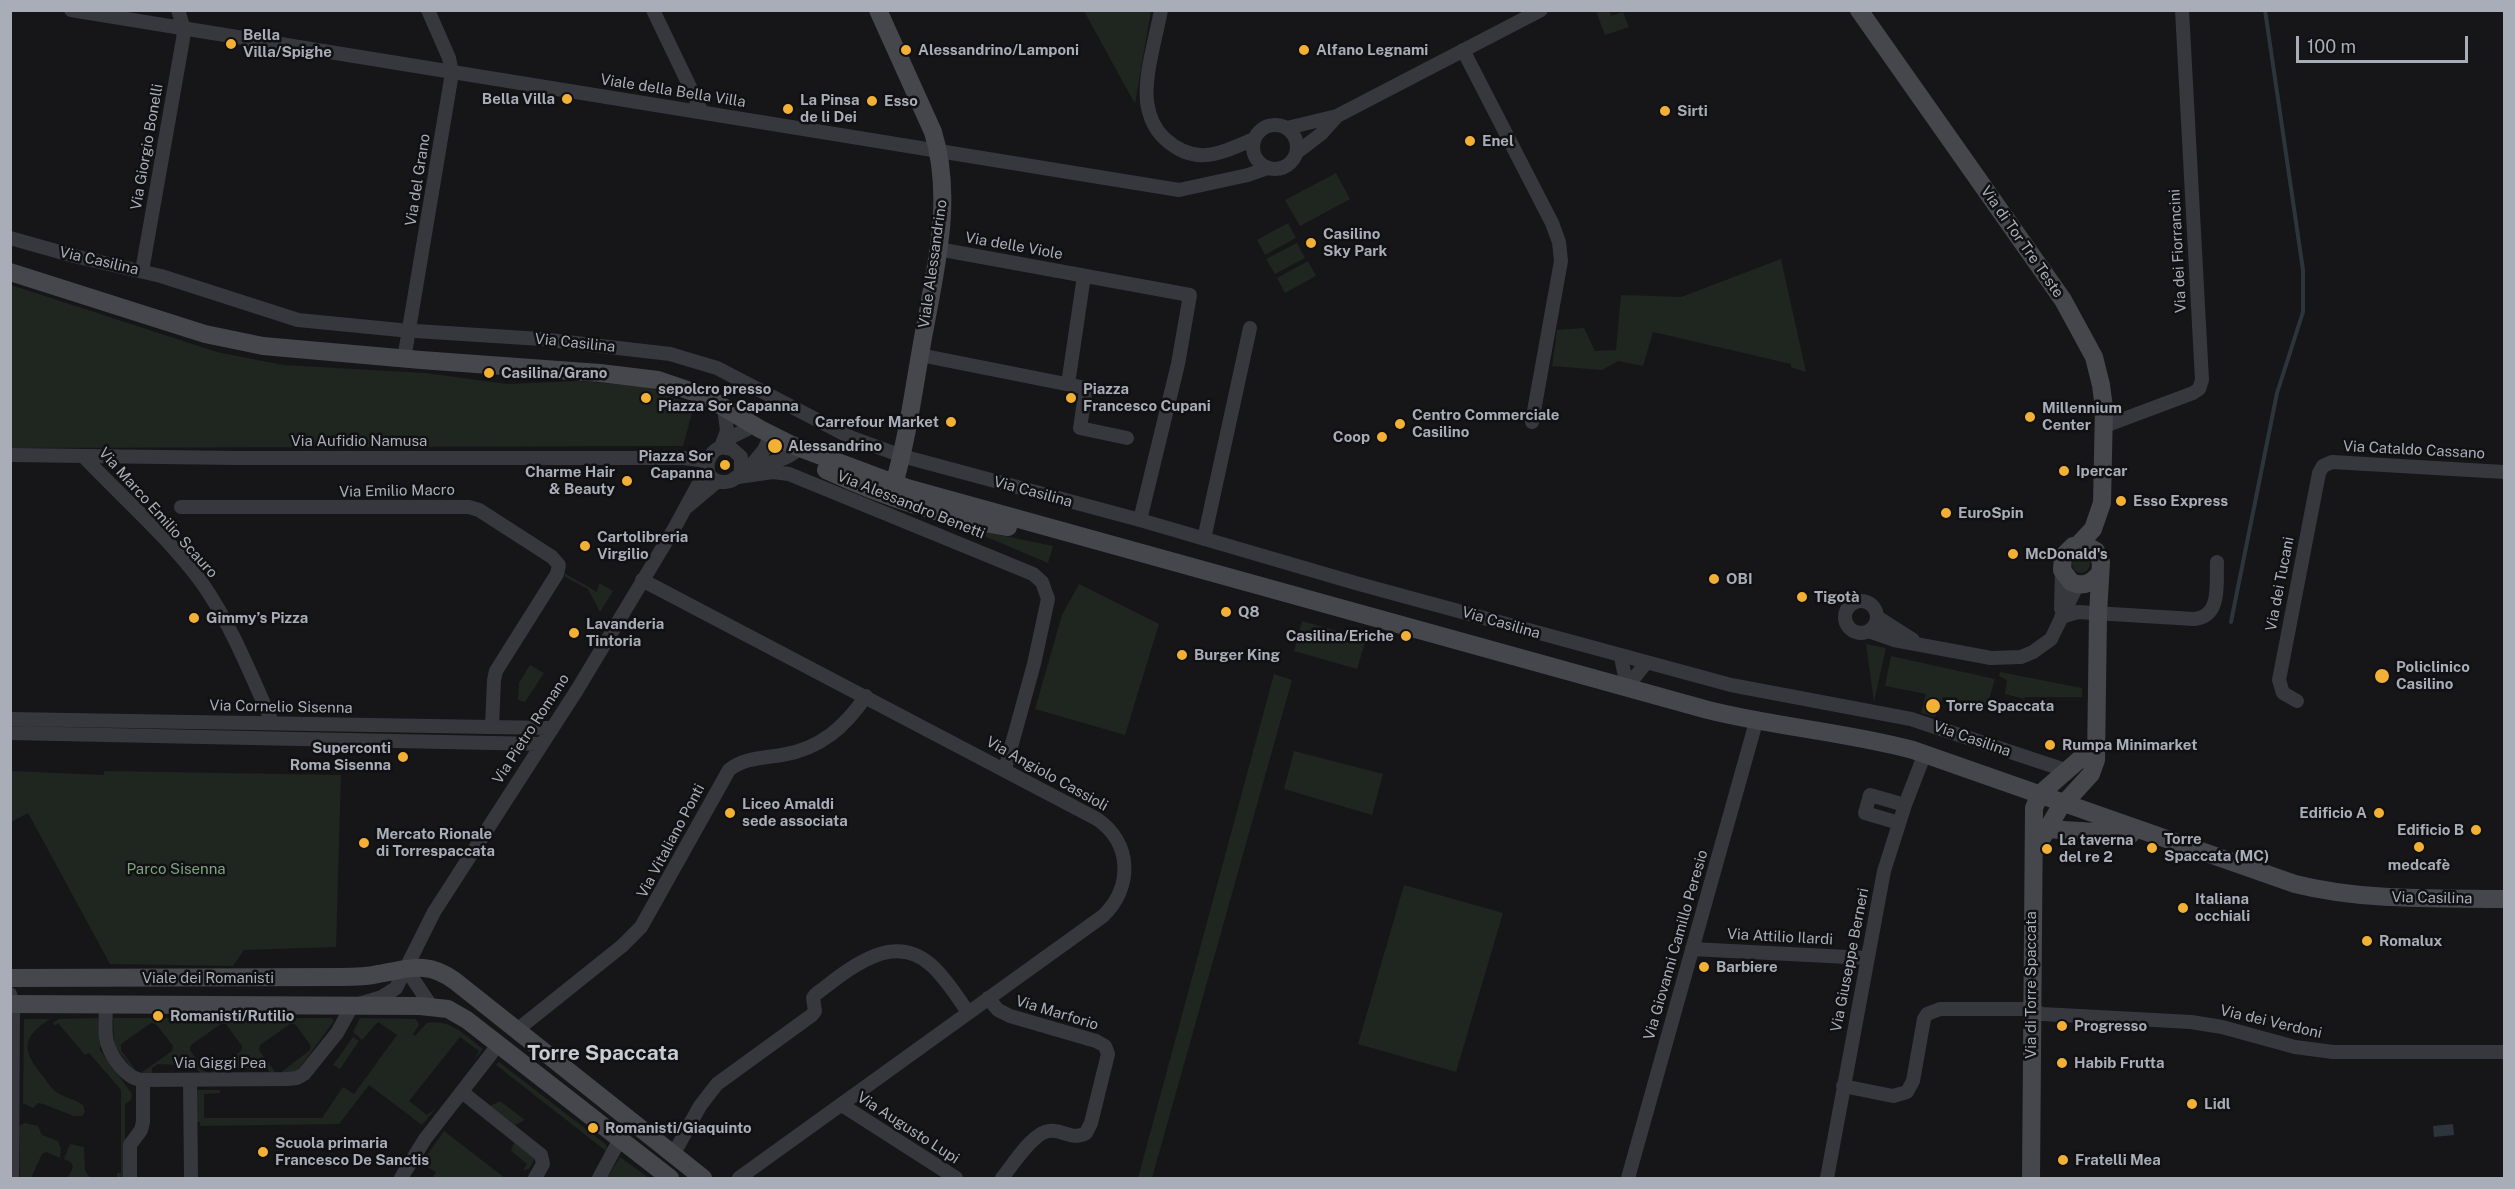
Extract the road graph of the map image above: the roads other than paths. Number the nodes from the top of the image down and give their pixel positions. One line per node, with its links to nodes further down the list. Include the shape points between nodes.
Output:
1 (71, 10): 10 (street, Viale della Bella Villa)
2 (178, 10): 10 (street)
3 (428, 10): 12 (street, Via del Grano)
4 (654, 10): 13 (street)
5 (878, 10): 17 (street, Viale Alessandrino)
6 (1161, 10): 16 (street, Viale della Bella Villa, via 1147,100 1158,132 1174,147 1193,155 1225,151)
7 (1541, 10): 11 (street, Viale della Bella Villa)
8 (1859, 10): 33 (street, Via di Tor Tre Teste, via 2074,318 2098,370)
9 (2182, 10): 33 (street, Via dei Fiorrancini, via 2202,380 2193,393)
10 (184, 29): 12 (street, Viale della Bella Villa); 22 (street, Via Giorgio Bonelli)
11 (1463, 50): 14 (street, Viale della Bella Villa); 31 (street, via 1559,242 1562,261)
12 (452, 73): 13 (street, Viale della Bella Villa); 26 (street, Via del Grano)
13 (702, 112): 17 (street, Viale della Bella Villa)
14 (1337, 116): 15 (street, Viale della Bella Villa); 18 (street, Viale della Bella Villa)
15 (1287, 128): 16 (street, Viale della Bella Villa, via 1272,125 1258,132); 18 (street, via 1296,139)
16 (1254, 139): 19 (street, via 1254,156)
17 (939, 151): 19 (street, Viale della Bella Villa, via 1179,190); 21 (street, Viale Alessandrino, via 943,201)
18 (1296, 153): 19 (street, Viale della Bella Villa, via 1288,165)
19 (1268, 168)
20 (10, 238): 22 (street, Via Casilina)
21 (938, 249): 24 (street, Via delle Viole); 27 (street, Viale Alessandrino)
22 (142, 271): 26 (street, Via Casilina, via 298,320)
23 (10, 272): 28 (street, Via Casilina, via 224,338 296,350)
24 (1084, 276): 29 (street); 50 (street, Via delle Viole, via 1190,295 1178,364)
25 (1250, 328): 52 (street)
26 (409, 331): 28 (street, Via del Grano); 40 (street, Via Casilina, via 541,339 670,354 717,368 850,437)
27 (920, 355): 29 (street); 40 (street, Viale Alessandrino)
28 (404, 359): 30 (street, Via Casilina, via 648,378 699,393)
29 (1068, 384): 35 (street, via 1086,388 1080,428)
30 (724, 407): 32 (street, Via Casilina); 36 (street, via 727,428)
31 (1532, 422)
32 (754, 426): 34 (street, Via Casilina); 36 (street)
33 (2105, 426): 47 (street, Via di Tor Tre Teste)
34 (771, 435): 37 (street, Via Casilina); 43 (street, via 764,450)
35 (1126, 438)
36 (723, 444): 41 (street, via 712,452); 43 (street, via 738,454)
37 (799, 448): 43 (street, via 791,456); 46 (street, Via Casilina); 51 (street, Via Casilina, via 816,465 910,504 996,525)
38 (10, 454): 39 (street, Via Aufidio Namusa)
39 (83, 456): 41 (street, Via Aufidio Namusa, via 684,458); 71 (street, Via Marco Emilio Scauro, via 200,582 236,641)
40 (902, 456): 46 (street, Viale Alessandrino); 50 (street, Via Casilina)
41 (707, 465): 45 (street); 49 (street, Via Pietro Romano)
42 (2324, 466): 44 (street, Via Cataldo Cassano, via 2332,462); 69 (street, Via dei Tucani, via 2279,680 2283,693)
43 (743, 472): 45 (street, via 729,482); 80 (street, Via Alessandro Benetti, via 789,474 1040,579 1048,594 1047,605)
44 (2505, 472)
45 (718, 482): 49 (street, Via Pietro Romano)
46 (894, 484): 51 (street, Via Casilina)
47 (2102, 503): 53 (street, Via di Tor Tre Teste, via 2093,529); 54 (street, Via di Tor Tre Teste, via 2103,524)
48 (182, 507): 73 (street, Via Emilio Macro, via 469,507 552,557 559,565 556,574 495,674)
49 (685, 508): 58 (street, Via Pietro Romano)
50 (1140, 520): 52 (street, Via Casilina)
51 (1069, 532): 67 (street, Via Casilina)
52 (1204, 539): 65 (street, Via Casilina)
53 (2078, 544): 54 (street, via 2090,546); 56 (street, Via di Tor Tre Teste, via 2064,554)
54 (2097, 553): 57 (street, Via di Tor Tre Teste)
55 (2217, 562): 60 (street, via 2215,604 2205,617)
56 (2061, 570): 59 (street); 62 (street, Via di Tor Tre Teste)
57 (2099, 574): 59 (street, via 2092,582); 60 (street, Via di Tor Tre Teste)
58 (642, 580): 68 (street, Via Angiolo Cassioli); 74 (street, Via Pietro Romano)
59 (2080, 585): 60 (street); 62 (street, Via di Tor Tre Teste)
60 (2098, 614): 62 (street, via 2078,612); 77 (street, Via di Tor Tre Teste)
61 (1877, 617): 63 (street); 63 (street, Via di Tor Tre Teste, via 1872,605 1863,601 1848,609 1850,627 1857,632); 64 (street, Via di Tor Tre Teste)
62 (2061, 617): 64 (street, Via di Tor Tre Teste, via 2048,642 2015,658 1991,658)
63 (1868, 631): 64 (street, Via di Tor Tre Teste)
64 (1921, 644)
65 (1621, 657): 66 (street, Via Casilina); 67 (street)
66 (1646, 663): 67 (street); 79 (street, Via Casilina, via 1751,691 1904,717)
67 (1627, 687): 72 (street, Via Casilina)
68 (866, 696): 80 (street, Via Angiolo Cassioli); 101 (street, Via Vitaliano Ponti, via 841,728 814,745 793,753 744,761 729,770 641,927)
69 (2298, 701)
70 (10, 718): 71 (street, Via Cornelio Sisenna)
71 (272, 722): 73 (street, Via Cornelio Sisenna)
72 (1756, 722): 78 (street, Via Casilina, via 1883,742); 90 (street, Via Giovanni Camillo Peresio)
73 (492, 727): 74 (street, Via Cornelio Sisenna)
74 (551, 728): 76 (street, Via Pietro Romano)
75 (10, 733): 76 (street, Via Cornelio Sisenna)
76 (541, 744): 92 (street, Via Pietro Romano, via 434,912)
77 (2090, 751): 79 (street); 82 (street); 83 (street, Via di Tor Tre Teste, via 2096,760 2092,772)
78 (1925, 753): 81 (street, Via Casilina); 84 (street, Via Giuseppe Berneri)
79 (2059, 768): 81 (street)
80 (1005, 769): 94 (street, Via Angiolo Cassioli, via 1111,829 1121,847 1124,878 1118,898 1103,916)
81 (2020, 787): 82 (street, Via Casilina)
82 (2040, 794): 83 (street, Via Casilina); 88 (street, Via di Torre Spaccata, via 2034,808)
83 (2064, 803): 86 (street); 87 (street, Via Casilina)
84 (1905, 805): 85 (street, Via Giuseppe Berneri); 85 (street, via 1870,795 1865,813)
85 (1899, 823): 91 (street, Via Giuseppe Berneri, via 1884,871)
86 (2046, 829): 87 (street, Via Casilina); 88 (street)
87 (2152, 835): 89 (street, Via Casilina, via 2285,881 2335,892 2380,897)
88 (2032, 856): 99 (street, Via di Torre Spaccata)
89 (2505, 899)
90 (1692, 949): 91 (street, Via Attilio Ilardi); 122 (street, Via Giovanni Camillo Peresio)
91 (1867, 958): 106 (street, Via Giuseppe Berneri)
92 (405, 968): 93 (street, Viale dei Romanisti, via 348,977); 97 (street, Viale dei Romanisti, via 391,993); 98 (street); 101 (street, Viale dei Romanisti, via 443,972)
93 (10, 978)
94 (988, 998): 100 (street, Via Angiolo Cassioli); 121 (street, Via Marforio, via 1004,1014 1096,1041 1108,1054 1086,1132 1076,1136 1041,1133)
95 (11, 1001): 96 (street, Viale dei Romanisti); 111 (street)
96 (106, 1005): 97 (street, Viale dei Romanisti); 104 (street, via 110,1048 126,1073)
97 (352, 1006): 98 (street, Viale dei Romanisti); 105 (street, Via Giggi Pea, via 337,1033 297,1078)
98 (431, 1006): 102 (street, Viale dei Romanisti, via 459,1015)
99 (2031, 1009): 103 (street, Via dei Verdoni, via 2042,1014 2196,1022 2326,1052); 106 (street, Via dei Verdoni, via 1932,1011 1923,1023 1913,1081 1907,1092 1893,1096); 124 (street, Via di Torre Spaccata)
100 (968, 1012): 108 (street, Via Angiolo Cassioli); 110 (street, via 924,960 895,952 868,957 816,994 812,1015 717,1084)
101 (517, 1030): 110 (street, Viale dei Romanisti)
102 (498, 1044): 107 (street); 109 (street, Viale dei Romanisti)
103 (2505, 1052)
104 (143, 1080): 105 (street, Via Giggi Pea); 112 (street, via 143,1122 130,1145)
105 (190, 1080): 113 (street)
106 (1844, 1086): 123 (street, Via Giuseppe Berneri)
107 (462, 1092): 114 (street, via 420,1146); 115 (street, via 541,1155 543,1161)
108 (842, 1106): 119 (street, Via Angiolo Cassioli); 120 (street, Via Augusto Lupi)
109 (620, 1139): 116 (street); 117 (street, Viale dei Romanisti)
110 (673, 1155): 118 (street, Viale dei Romanisti)
111 (12, 1179)
112 (130, 1179)
113 (192, 1179)
114 (401, 1179)
115 (535, 1179)
116 (599, 1179)
117 (670, 1179)
118 (703, 1179)
119 (739, 1179)
120 (956, 1179)
121 (1002, 1179)
122 (1628, 1179)
123 (1827, 1179)
124 (2031, 1179)

